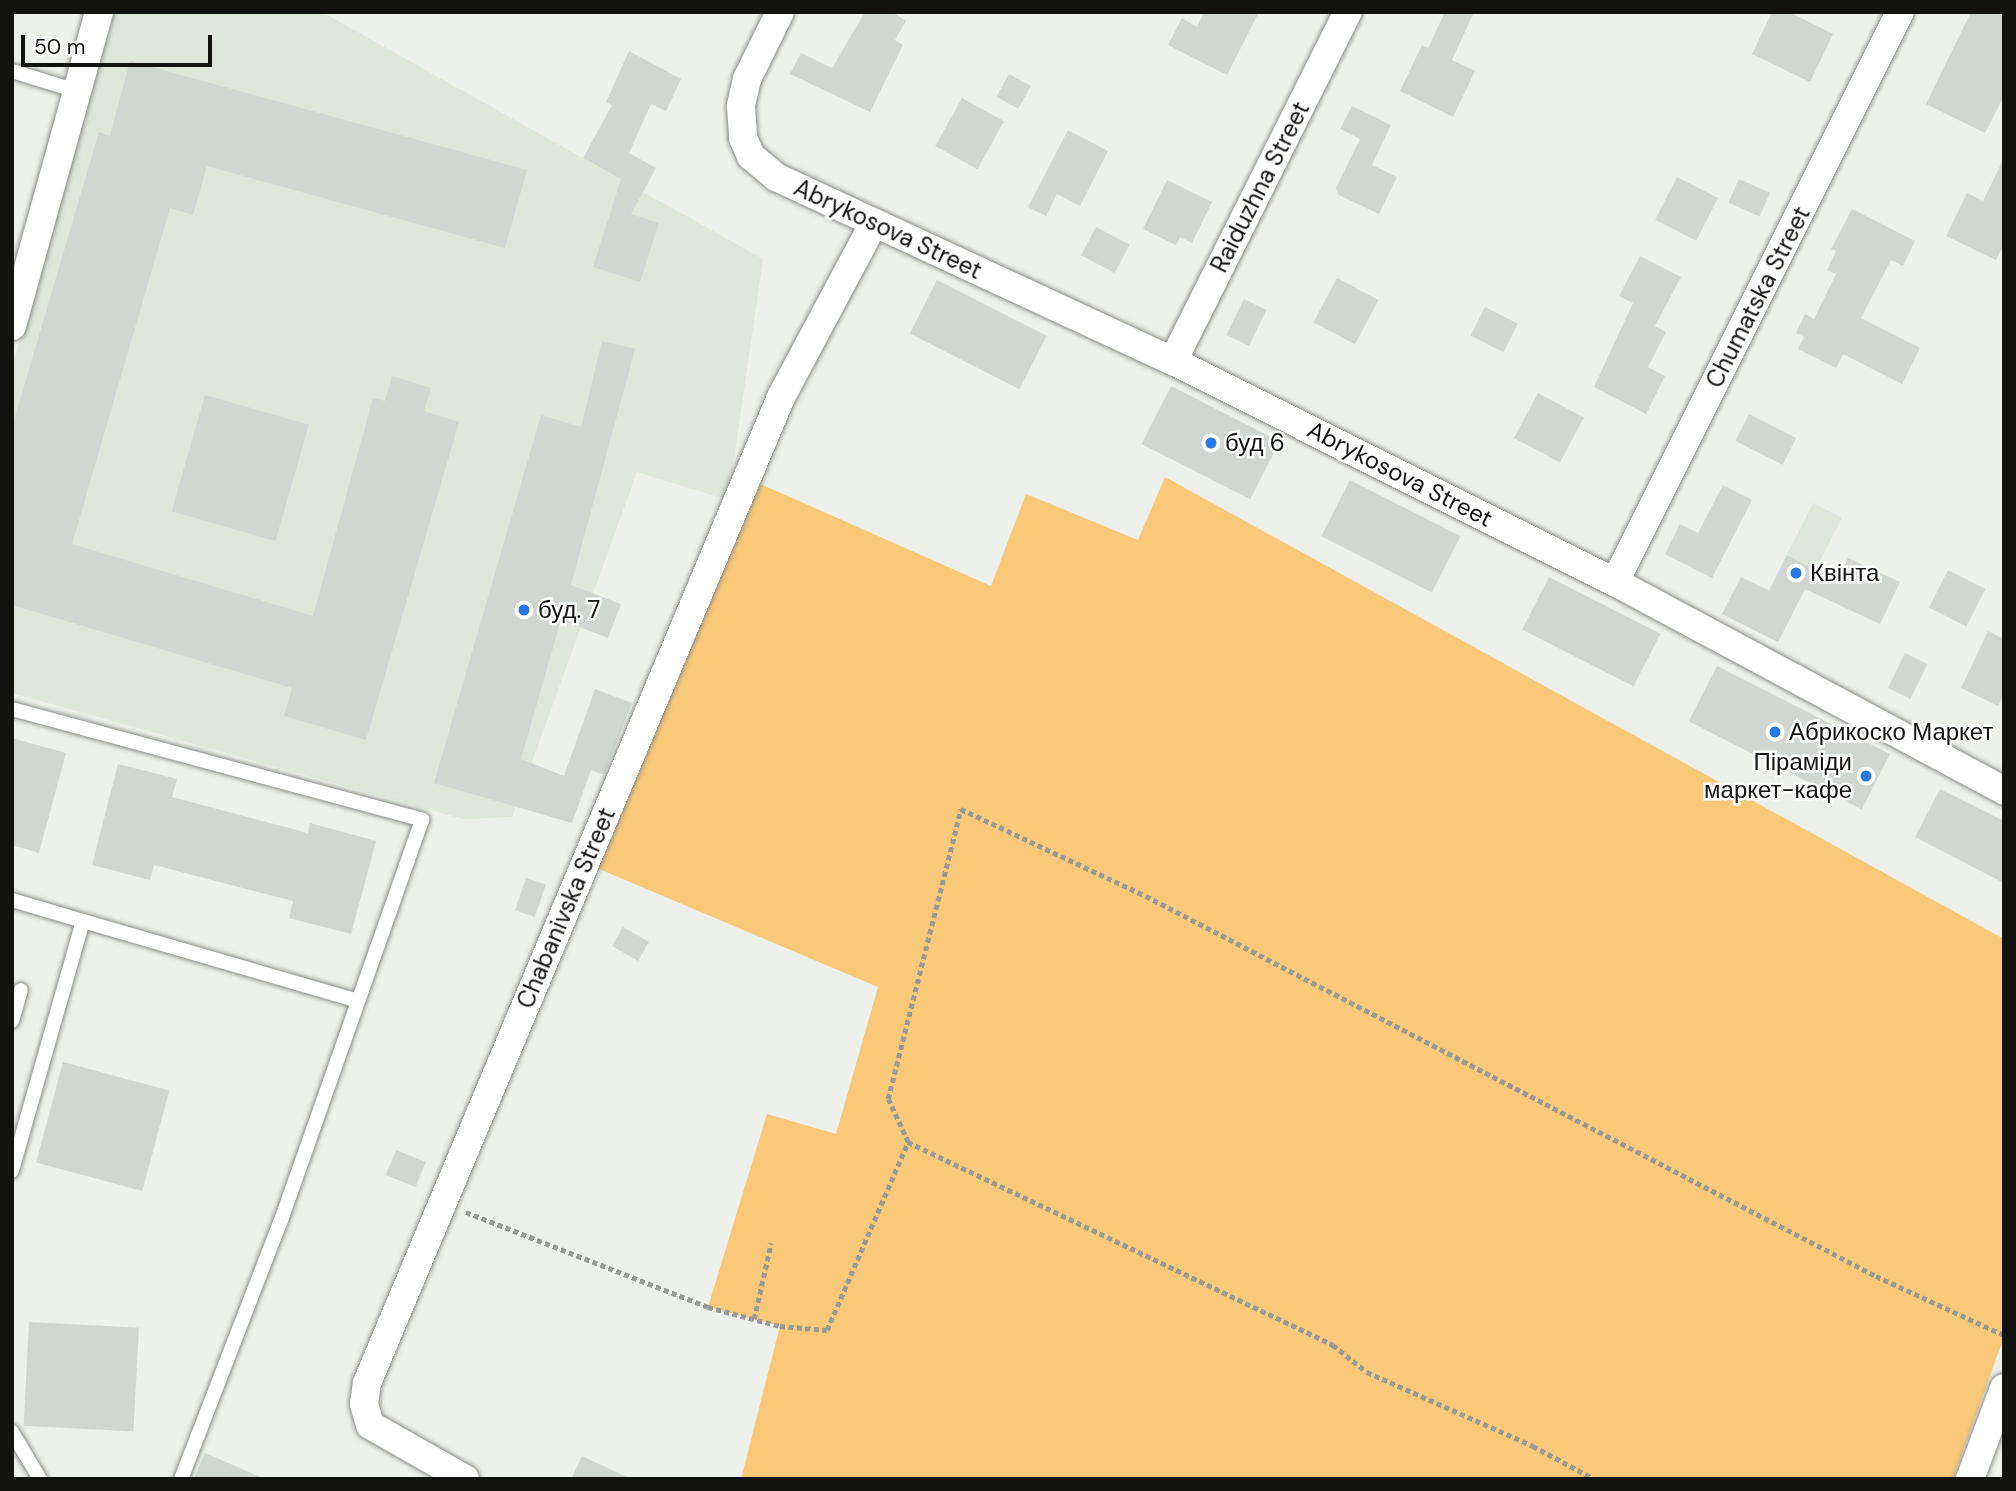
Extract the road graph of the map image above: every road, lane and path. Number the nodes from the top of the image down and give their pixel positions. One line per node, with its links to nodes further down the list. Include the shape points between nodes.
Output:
1 (99, 12): 6 (street)
2 (780, 12): 7 (street, Abrykosova Street, via 747,79 741,106 743,138 751,156 776,177)
3 (1348, 12): 9 (street, Raiduzhna Street)
4 (1900, 12): 10 (street, Chumatska Street)
5 (12, 71): 6 (lane)
6 (77, 91): 8 (street)
7 (874, 223): 9 (street, Abrykosova Street); 20 (street, Chabanivska Street, via 780,397)
8 (12, 326)
9 (1173, 361): 10 (street, Abrykosova Street)
10 (1615, 582): 12 (street, Abrykosova Street)
11 (12, 709): 16 (lane, via 422,820)
12 (2003, 788)
13 (12, 900): 14 (lane)
14 (83, 921): 16 (lane); 19 (lane)
15 (21, 990): 17 (lane)
16 (358, 1001): 27 (lane)
17 (12, 1021)
18 (908, 1142): 22 (path, via 827,1330); 23 (path, via 888,1099 961,809 1146,896 1876,1276); 29 (path, via 1333,1345 1367,1372 1533,1446)
19 (12, 1171)
20 (443, 1202): 22 (path, via 708,1307); 28 (street, Chabanivska Street, via 367,1383 364,1404 370,1425)
21 (771, 1243): 22 (path)
22 (754, 1319)
23 (2004, 1335)
24 (2003, 1394): 30 (street)
25 (12, 1432): 26 (lane)
26 (40, 1479)
27 (181, 1479)
28 (465, 1479)
29 (1594, 1479)
30 (1970, 1479)

